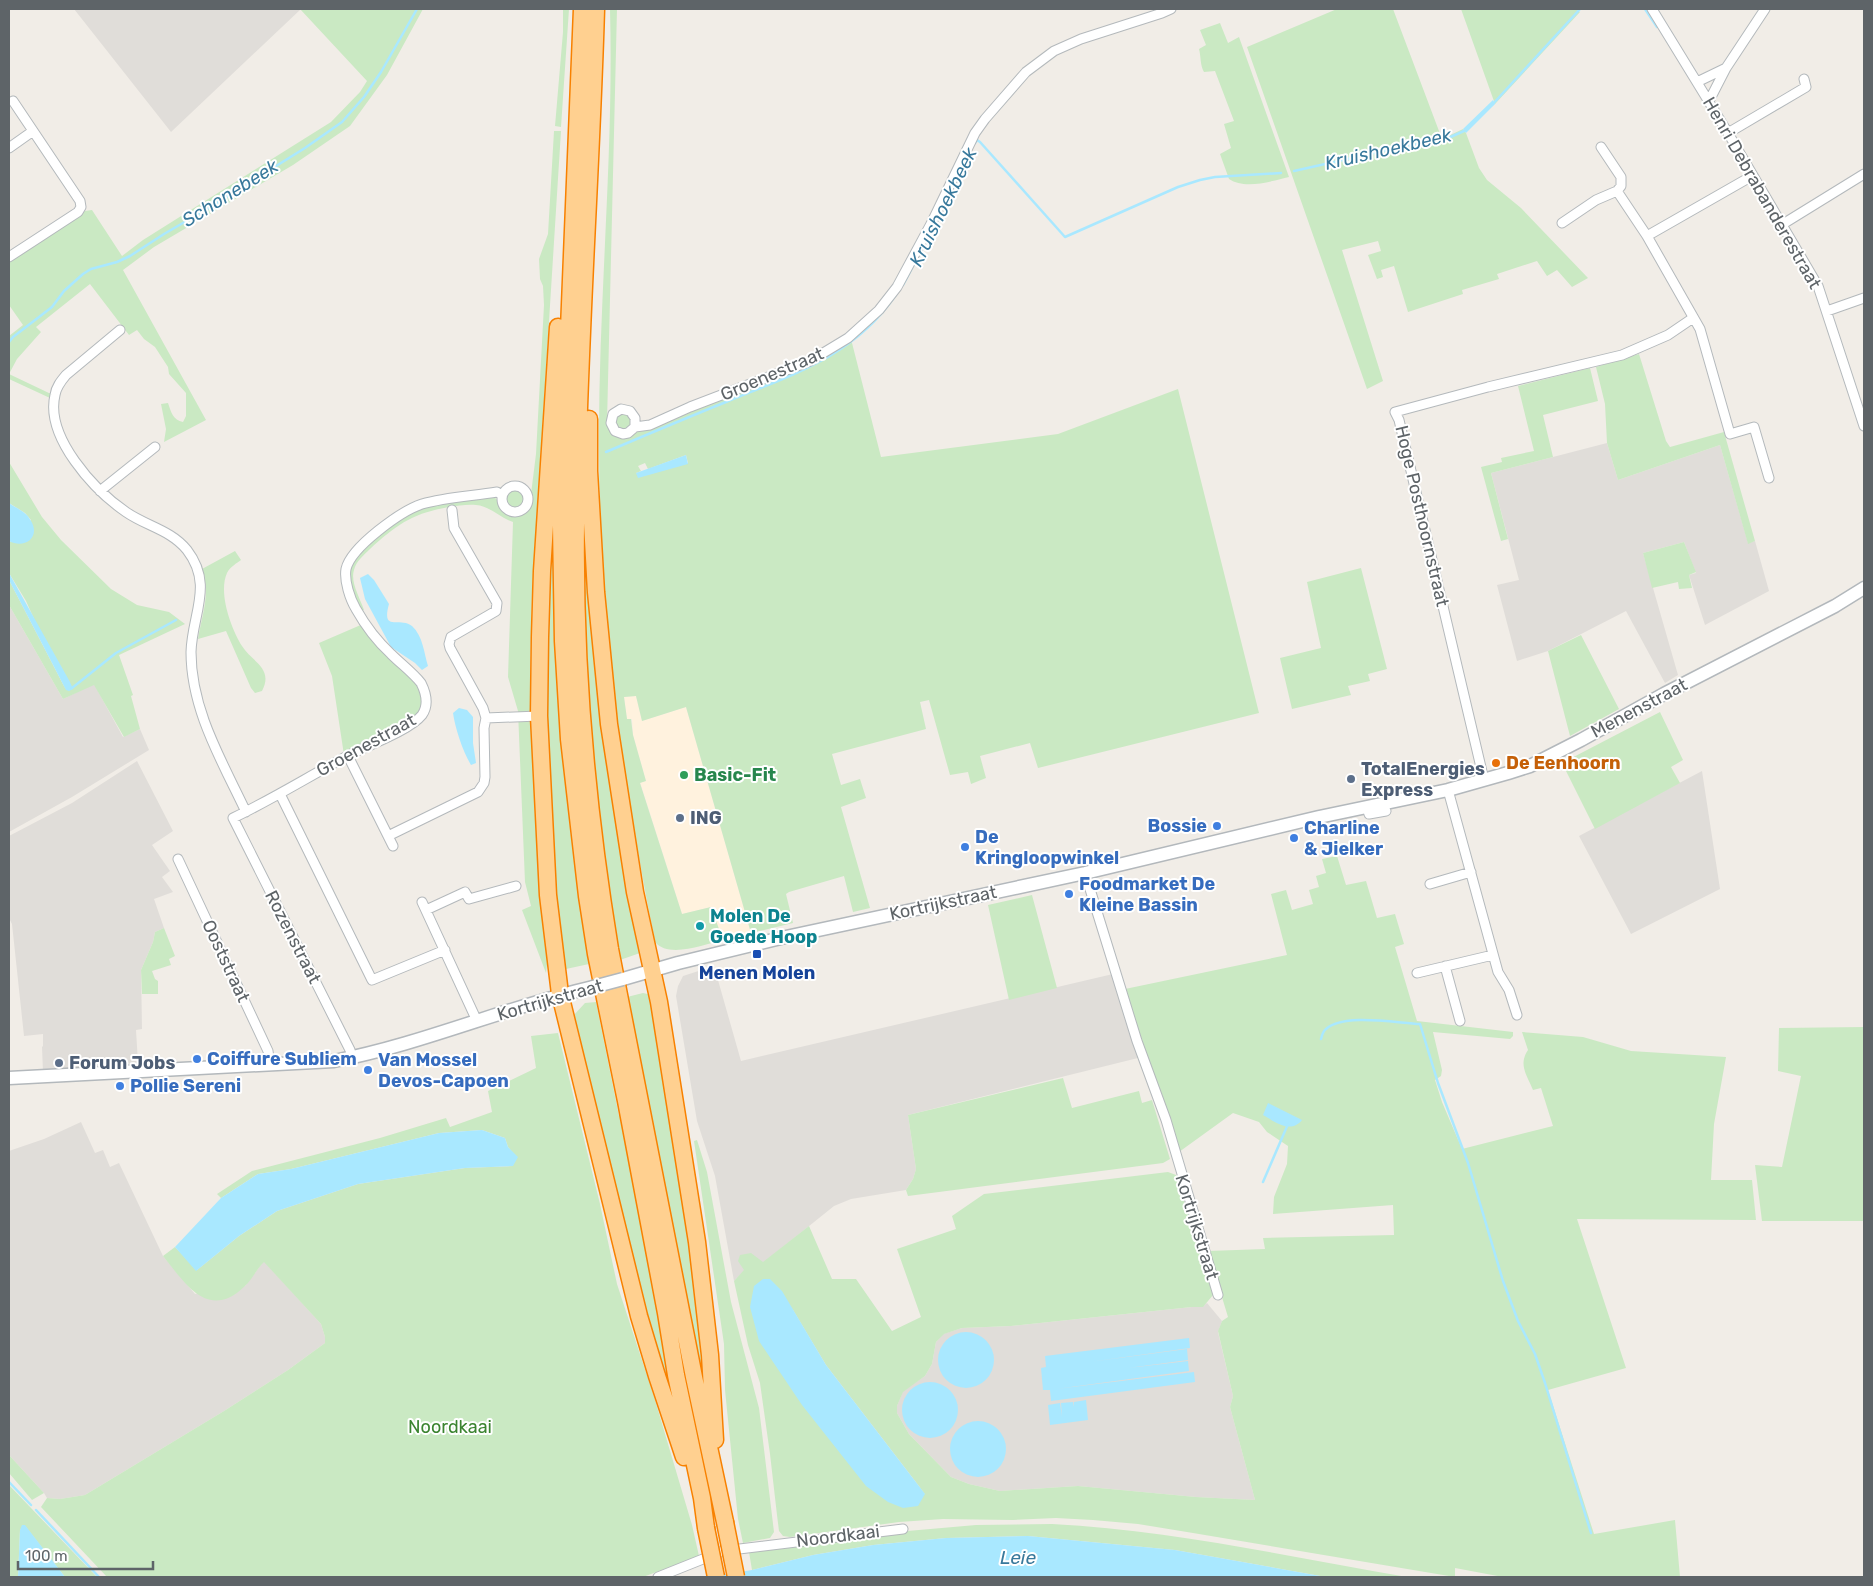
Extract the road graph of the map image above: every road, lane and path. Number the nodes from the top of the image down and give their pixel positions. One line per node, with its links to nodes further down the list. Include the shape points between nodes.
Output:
1 (582, 9): 15 (highway)
2 (596, 9): 26 (highway)
3 (1171, 9): 29 (street, Groenestraat, via 1081,39 1054,51 1026,72 975,133 897,287 879,310 848,338 810,361 650,425)
4 (1652, 9): 8 (street, Henri Debrabanderestraat)
5 (1765, 9): 6 (street)
6 (1726, 68): 8 (street); 10 (street)
7 (1804, 79): 12 (street, via 1806,87)
8 (1697, 82): 10 (street, Henri Debrabanderestraat)
9 (13, 101): 11 (street)
10 (1709, 102): 12 (street, Henri Debrabanderestraat)
11 (34, 131): 14 (street); 22 (street, via 81,207)
12 (1728, 133): 17 (street, Henri Debrabanderestraat)
13 (1601, 147): 18 (street, via 1621,178 1622,186)
14 (9, 148)
15 (576, 157): 38 (highway, via 568,171 566,200 542,571); 68 (highway, via 561,526 569,739 596,954)
16 (1864, 174): 20 (street)
17 (1752, 176): 20 (street, Henri Debrabanderestraat); 21 (street)
18 (1617, 191): 19 (street, via 1596,200); 21 (street)
19 (1562, 223)
20 (1782, 224): 24 (street, Henri Debrabanderestraat, via 1818,286)
21 (1647, 236): 25 (street)
22 (9, 257)
23 (1864, 298): 24 (street)
24 (1827, 311): 28 (street, Henri Debrabanderestraat)
25 (1693, 318): 31 (street, via 1700,328 1730,434 1754,427); 41 (street, Hoge Posthoornstraat, via 1668,335 1622,355 1395,412)
26 (583, 320): 57 (highway, via 588,352 589,471 601,650 620,802 635,892); 67 (highway, via 576,526 578,641 590,806 613,968)
27 (120, 330): 32 (street, via 66,375 55,393 56,424 61,439)
28 (1864, 426)
29 (634, 427)
30 (155, 447): 32 (street)
31 (1769, 478)
32 (100, 490): 44 (street, via 128,514 173,537 186,549 198,569 200,596 191,650 196,697 206,727)
33 (502, 495): 40 (street, Groenestraat, via 498,492 444,500 409,510 377,532 349,562 345,574 355,608 374,636 421,682 427,699 422,715 408,726)
34 (452, 510): 39 (street, via 454,528 497,603 496,611 451,637 449,644)
35 (1864, 588): 37 (main road, Menenstraat)
36 (1864, 595): 37 (main road, Menenstraat)
37 (1835, 606): 41 (main road, Menenstraat, via 1561,751 1530,766)
38 (539, 716): 39 (street); 59 (highway, via 548,895)
39 (486, 718): 47 (street, via 482,788)
40 (348, 756): 43 (street, Groenestraat); 47 (street)
41 (1484, 780): 42 (main road, Menenstraat)
42 (1448, 790): 45 (main road, Menenstraat); 50 (street)
43 (280, 794): 44 (street, Groenestraat); 54 (street, via 372,980)
44 (246, 812): 46 (street, Groenestraat)
45 (1319, 817): 51 (main road, Kortrijkstraat)
46 (233, 818): 63 (street, Rozenstraat)
47 (388, 836): 48 (street)
48 (393, 846)
49 (178, 859): 64 (street, Ooststraat, via 268,1051)
50 (1471, 872): 52 (street); 55 (street)
51 (1085, 873): 57 (main road, Kortrijkstraat, via 780,938); 66 (street, Kortrijkstraat, via 1137,1041 1166,1120)
52 (1430, 884)
53 (516, 886): 54 (street, via 469,899 465,892 424,906)
54 (445, 950): 61 (street)
55 (1493, 955): 56 (street); 60 (street)
56 (1445, 966): 58 (street); 62 (street)
57 (653, 971): 59 (main road, Kortrijkstraat, bridge); 67 (highway, via 703,1284)
58 (1417, 972)
59 (560, 994): 61 (main road, Kortrijkstraat); 68 (highway, via 639,1316)
60 (1516, 1015)
61 (477, 1021): 63 (main road, Kortrijkstraat)
62 (1460, 1021)
63 (352, 1057): 64 (main road, Kortrijkstraat)
64 (270, 1065): 65 (main road, Kortrijkstraat)
65 (9, 1078)
66 (1218, 1295)
67 (716, 1482): 72 (highway, bridge)
68 (705, 1522): 71 (highway, bridge)
69 (903, 1529): 70 (street, Noordkaai, via 723,1551)
70 (658, 1577)
71 (716, 1577)
72 (736, 1577)

